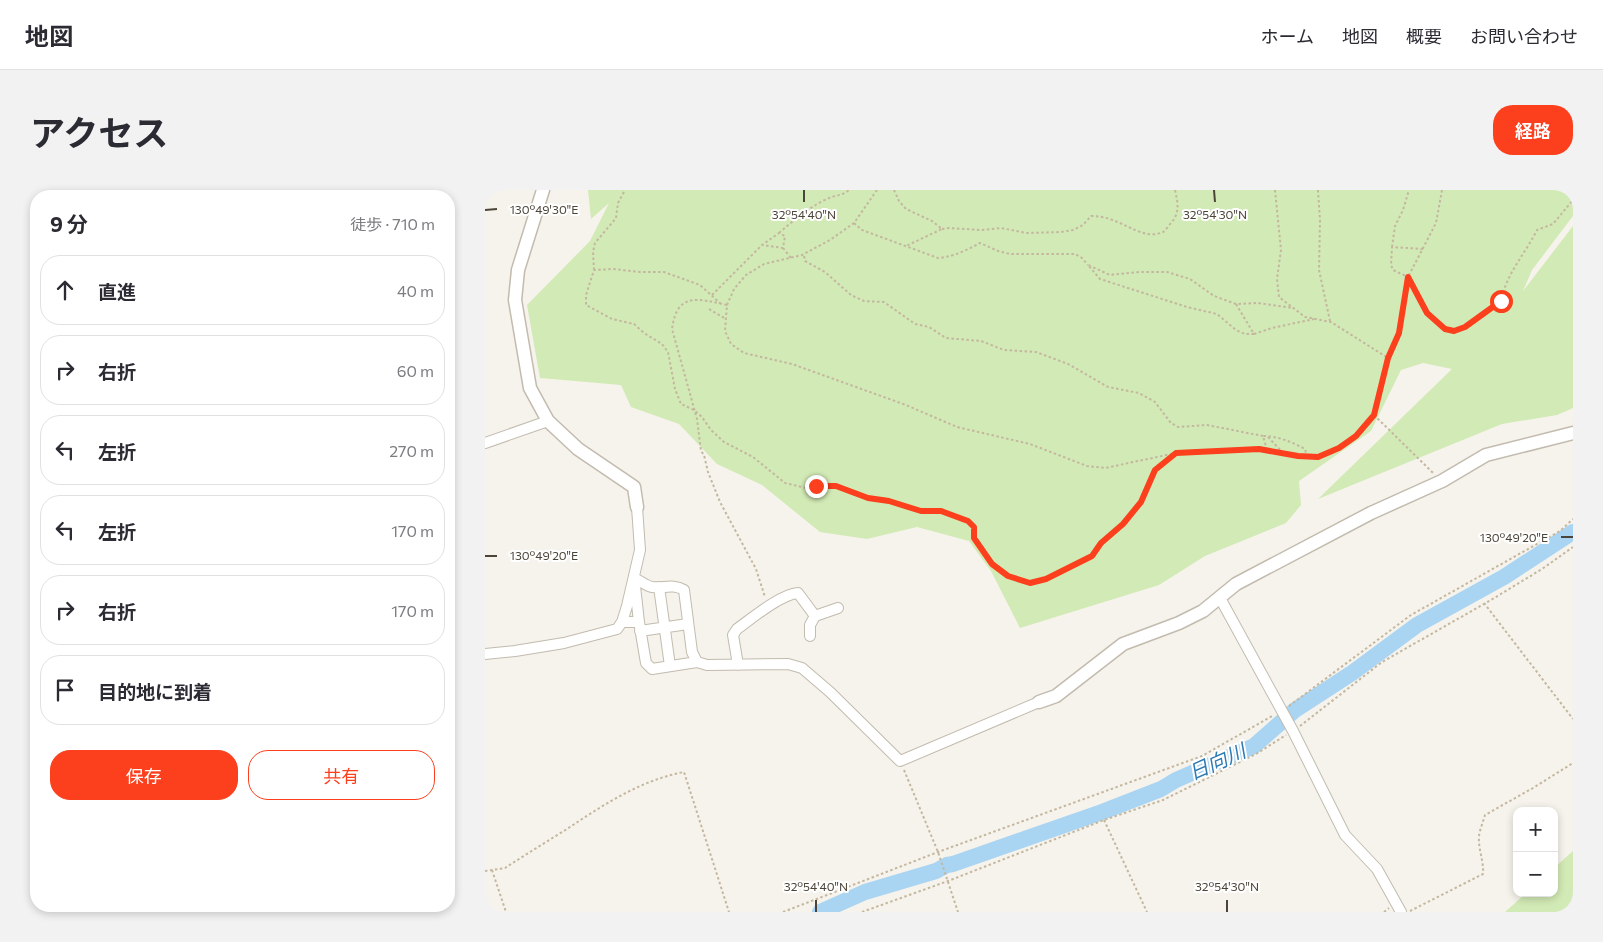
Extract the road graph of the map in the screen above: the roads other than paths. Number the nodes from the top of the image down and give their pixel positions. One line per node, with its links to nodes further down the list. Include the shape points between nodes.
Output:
1 (543, 190): 2 (street, via 518,270 515,300 530,388)
2 (548, 421): 4 (street); 5 (street, via 578,449 634,486)
3 (1573, 433): 8 (street, via 1486,455 1442,481 1371,513 1236,584)
4 (485, 443)
5 (637, 506): 6 (street, via 640,550)
6 (633, 578): 7 (street, via 651,587); 11 (street); 13 (street)
7 (659, 587): 12 (street, via 669,585 683,590); 14 (street)
8 (1220, 598): 20 (street, via 1195,615 1123,644 1056,696); 21 (street, via 1345,834 1377,869)
9 (838, 608): 10 (street)
10 (815, 616): 15 (street, via 810,625); 18 (street, via 798,593 769,606 733,635)
11 (622, 622): 13 (street); 16 (street, via 617,629 564,643)
12 (688, 624): 14 (street); 17 (street, via 692,652)
13 (640, 626): 14 (street); 19 (street, via 646,664 652,669)
14 (665, 627): 19 (street)
15 (810, 636)
16 (485, 654)
17 (697, 662): 18 (street); 19 (street)
18 (738, 665): 20 (street, via 788,664 802,668 900,761)
19 (670, 666)
20 (1039, 702)
21 (1401, 912)

